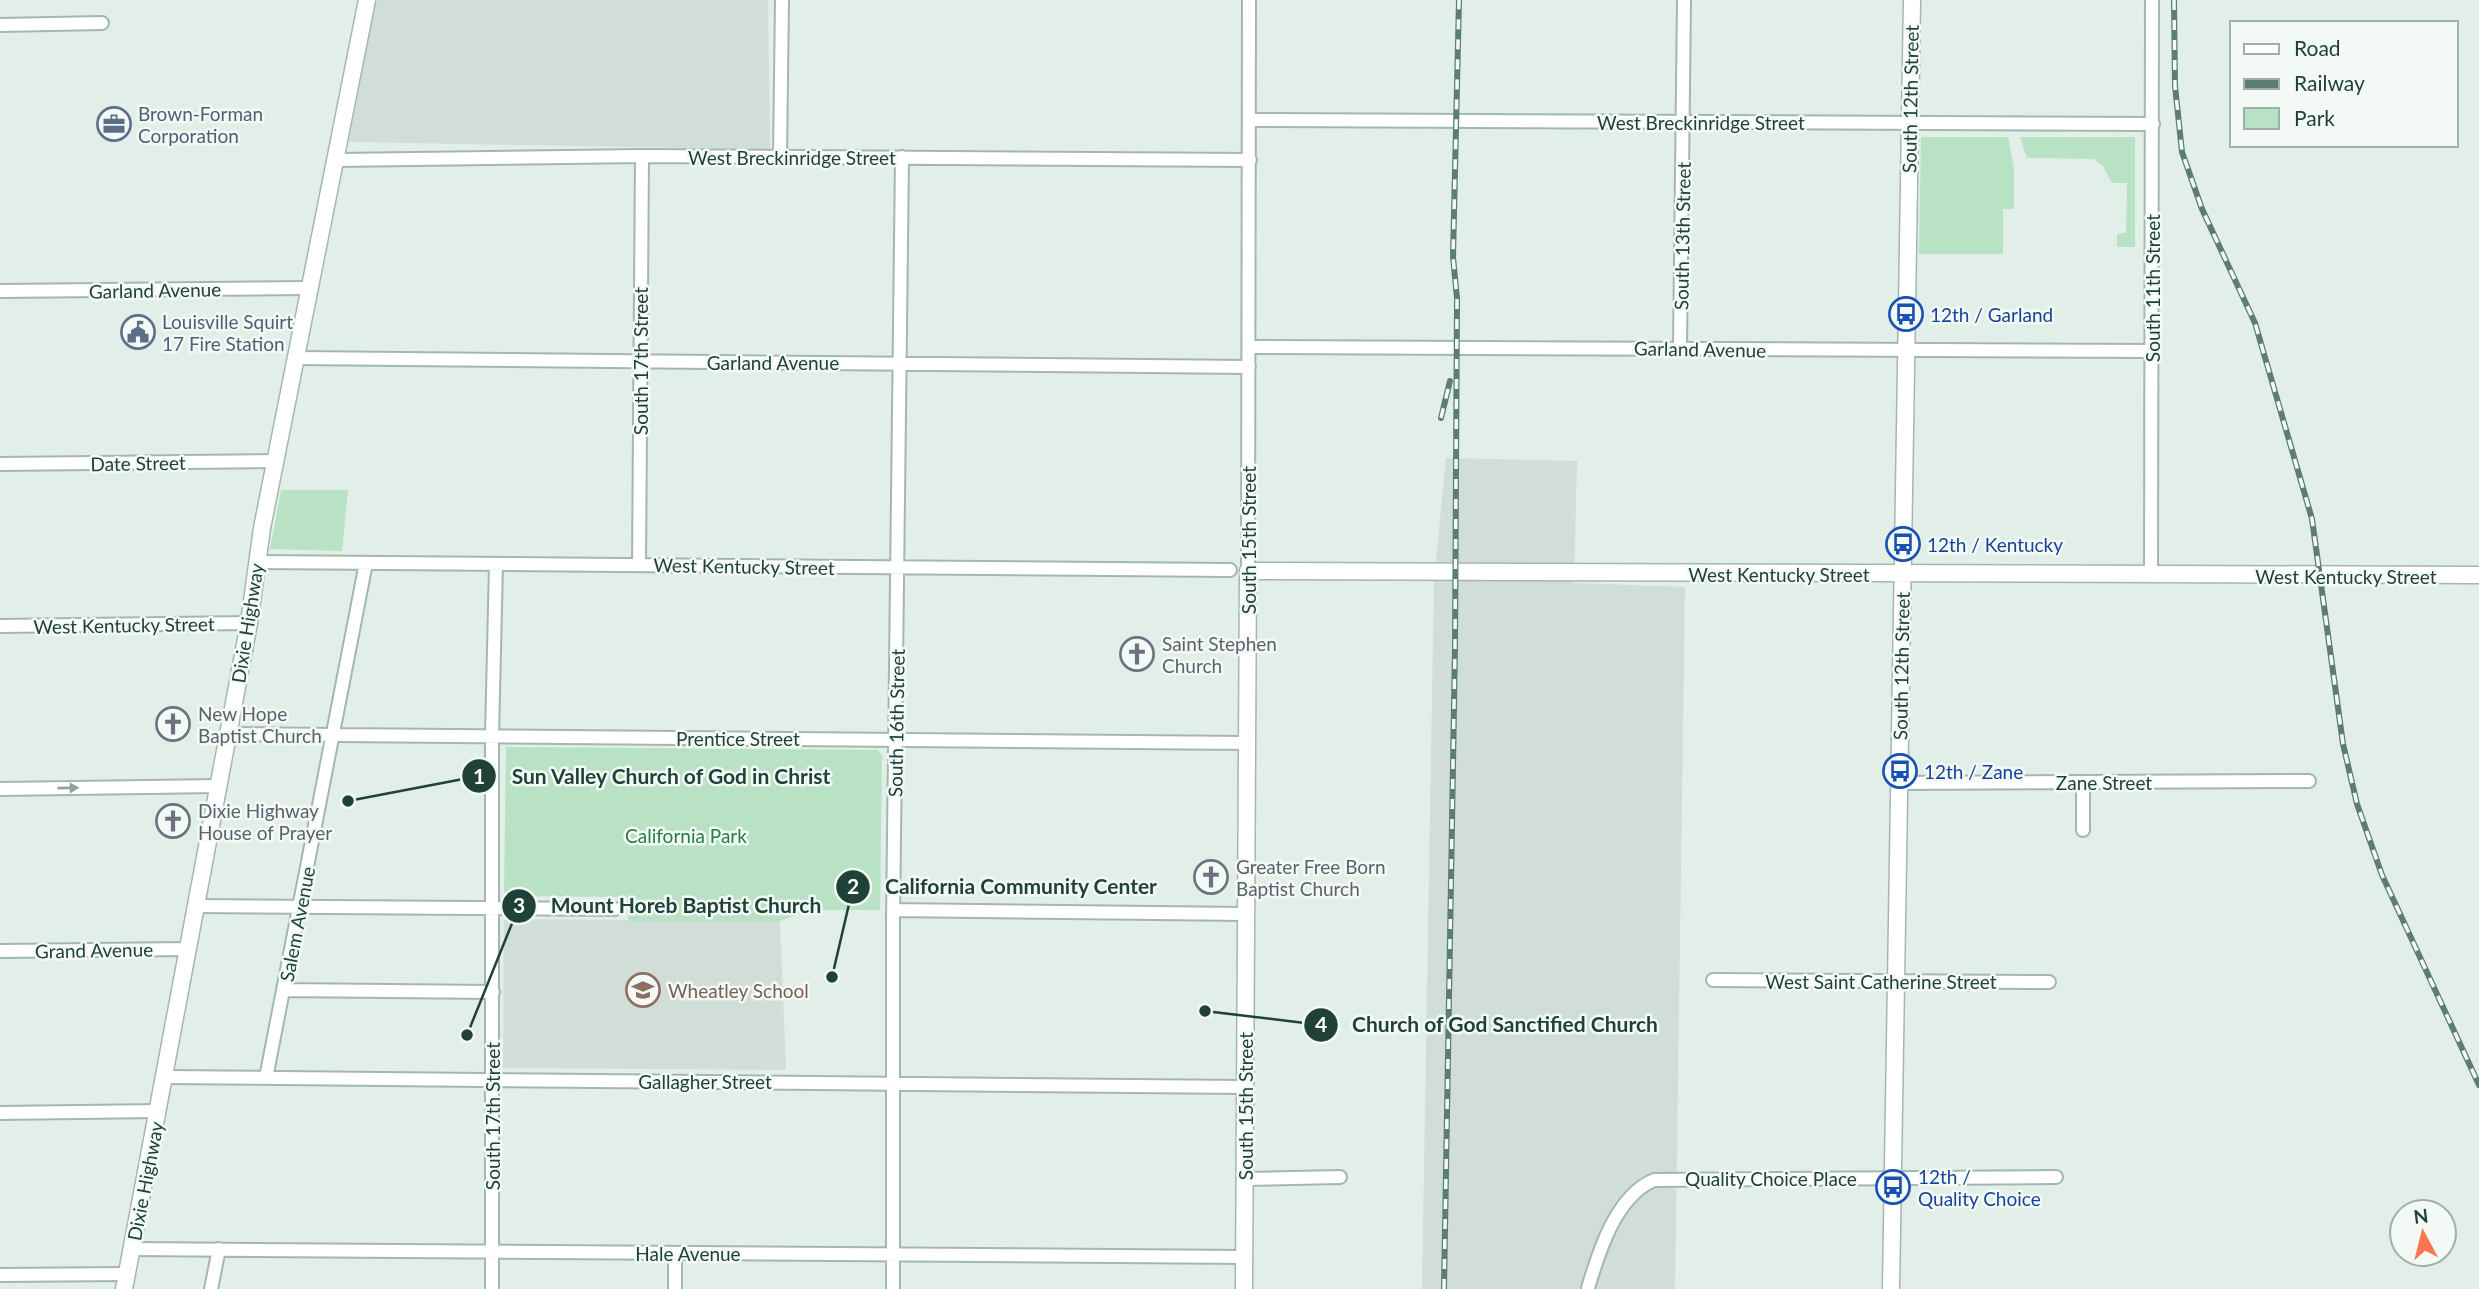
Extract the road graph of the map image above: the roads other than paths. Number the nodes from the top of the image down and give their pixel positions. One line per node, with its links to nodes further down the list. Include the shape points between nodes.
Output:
1 (366, 0): 16 (street, Dixie Highway)
2 (782, 0): 14 (street)
3 (1249, 0): 9 (street, South 15th Street)
4 (1684, 0): 10 (street, South 13th Street)
5 (1912, 0): 11 (street, South 12th Street)
6 (2152, 0): 12 (street, South 11th Street)
7 (102, 23): 8 (street)
8 (0, 25)
9 (1249, 120): 10 (street, West Breckinridge Street); 17 (street, South 15th Street)
10 (1684, 121): 11 (street, West Breckinridge Street); 21 (street, South 13th Street)
11 (1910, 123): 12 (street, West Breckinridge Street); 22 (street, South 12th Street)
12 (2153, 124): 23 (street, South 11th Street)
13 (642, 156): 14 (street, West Breckinridge Street); 16 (street, West Breckinridge Street); 25 (street, South 17th Street)
14 (780, 156): 15 (street, West Breckinridge Street)
15 (902, 157): 17 (street, West Breckinridge Street); 26 (street, South 16th Street)
16 (335, 160): 18 (street, Dixie Highway)
17 (1250, 160): 20 (street, South 15th Street)
18 (310, 288): 19 (street, Garland Avenue); 24 (street, Dixie Highway)
19 (0, 291)
20 (1249, 347): 21 (street, Garland Avenue); 27 (street, South 15th Street)
21 (1681, 347): 22 (street, Garland Avenue)
22 (1905, 350): 23 (street, Garland Avenue); 37 (street, South 12th Street)
23 (2151, 351): 38 (street, South 11th Street)
24 (296, 358): 25 (street, Garland Avenue); 28 (street, Dixie Highway)
25 (640, 361): 26 (street, Garland Avenue); 33 (street, South 17th Street)
26 (899, 363): 27 (street, Garland Avenue); 34 (street, South 16th Street)
27 (1249, 367): 36 (street, South 15th Street)
28 (275, 461): 29 (street, Date Street); 30 (street, Dixie Highway)
29 (0, 464)
30 (258, 562): 31 (street, West Kentucky Street); 40 (street, Dixie Highway)
31 (366, 563): 32 (street, West Kentucky Street); 43 (street, Salem Avenue)
32 (496, 564): 33 (street, West Kentucky Street); 44 (street, South 17th Street)
33 (639, 565): 34 (street, West Kentucky Street)
34 (898, 568): 35 (street, West Kentucky Street); 45 (street, South 16th Street)
35 (1230, 570)
36 (1248, 570): 37 (street, West Kentucky Street); 46 (street, South 15th Street)
37 (1903, 574): 38 (street, West Kentucky Street); 49 (street, South 12th Street)
38 (2151, 575): 39 (street, West Kentucky Street)
39 (2479, 575)
40 (249, 624): 41 (street, West Kentucky Street); 42 (street, Dixie Highway)
41 (0, 626)
42 (228, 734): 43 (street, Prentice Street); 50 (street, Dixie Highway)
43 (333, 735): 44 (street, Prentice Street); 54 (street, Salem Avenue)
44 (492, 736): 45 (street, Prentice Street); 55 (street, South 17th Street)
45 (897, 739): 46 (street, Prentice Street); 57 (street, South 16th Street)
46 (1247, 743): 58 (street, South 15th Street)
47 (2309, 780): 48 (street, Zane Street)
48 (2083, 782): 49 (street, Zane Street); 52 (street)
49 (1900, 783): 62 (street, South 12th Street)
50 (219, 786): 51 (street, one-way to 50); 53 (street, Dixie Highway)
51 (0, 789)
52 (2083, 830)
53 (196, 905): 54 (street); 59 (street, Dixie Highway)
54 (301, 907): 55 (street); 64 (street, Salem Avenue)
55 (492, 907): 56 (street); 65 (street, South 17th Street)
56 (615, 909)
57 (893, 910): 58 (street); 69 (street, South 16th Street)
58 (1246, 914): 70 (street, South 15th Street)
59 (188, 949): 60 (street, Grand Avenue); 66 (street, Dixie Highway)
60 (0, 951)
61 (1713, 980): 62 (street, West Saint Catherine Street)
62 (1896, 980): 63 (street, West Saint Catherine Street); 74 (street, South 12th Street)
63 (2049, 982)
64 (284, 990): 65 (street); 67 (street, Salem Avenue)
65 (493, 992): 68 (street, South 17th Street)
66 (164, 1077): 67 (street, Gallagher Street); 71 (street, Dixie Highway)
67 (266, 1078): 68 (street, Gallagher Street)
68 (492, 1079): 69 (street, Gallagher Street); 79 (street, South 17th Street)
69 (892, 1082): 70 (street, Gallagher Street); 81 (street, South 16th Street)
70 (1245, 1087): 76 (street, South 15th Street)
71 (158, 1111): 72 (street); 77 (street, Dixie Highway)
72 (0, 1113)
73 (1340, 1177): 76 (street)
74 (1893, 1178): 75 (street, Quality Choice Place); 85 (street, Quality Choice Place, via 1654,1180 1632,1194 1613,1224); 91 (street, South 12th Street)
75 (2056, 1178)
76 (1244, 1179): 82 (street, South 15th Street)
77 (132, 1248): 78 (street, Hale Avenue); 84 (street, Dixie Highway)
78 (219, 1249): 79 (street, Hale Avenue); 86 (street)
79 (492, 1251): 80 (street, Hale Avenue); 87 (street, South 17th Street)
80 (675, 1253): 81 (street, Hale Avenue); 88 (street)
81 (894, 1255): 82 (street, Hale Avenue); 89 (street, South 16th Street)
82 (1244, 1258): 90 (street, South 15th Street)
83 (0, 1275): 84 (street)
84 (126, 1282)
85 (1588, 1288)
86 (211, 1289)
87 (492, 1289)
88 (675, 1289)
89 (893, 1289)
90 (1244, 1289)
91 (1891, 1289)

